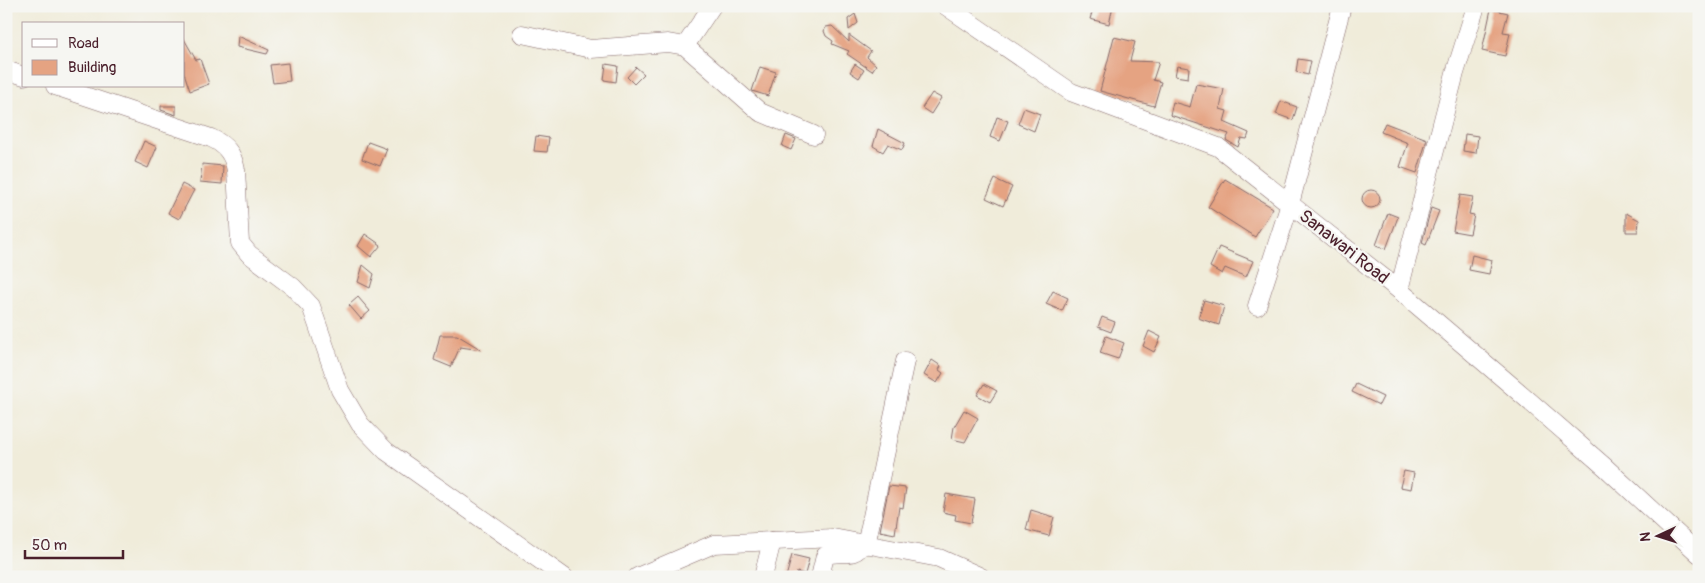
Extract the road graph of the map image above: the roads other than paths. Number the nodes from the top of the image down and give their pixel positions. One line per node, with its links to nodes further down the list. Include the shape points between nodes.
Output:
1 (712, 6): 6 (street)
2 (946, 6): 11 (street, Sanawari Road, via 1071,92 1218,147)
3 (1342, 6): 11 (street)
4 (1476, 6): 12 (street, via 1452,82)
5 (522, 34): 6 (street, via 591,49 668,43)
6 (685, 46): 10 (street, via 760,112)
7 (6, 70): 8 (street)
8 (22, 75)
9 (61, 88): 18 (street, via 211,138 224,146 236,170 240,243 249,254 294,286 311,306 340,390 360,424 386,451)
10 (814, 135)
11 (1290, 204): 12 (street, Sanawari Road); 13 (street)
12 (1399, 290): 17 (street, Sanawari Road, via 1566,432)
13 (1257, 306)
14 (905, 361): 16 (street)
15 (772, 542): 16 (street, via 833,538); 19 (street, via 714,544); 20 (street)
16 (864, 545): 21 (street, via 855,553 825,556); 22 (street, via 939,558)
17 (1699, 554)
18 (564, 577)
19 (637, 577)
20 (763, 577)
21 (820, 577)
22 (981, 577)

